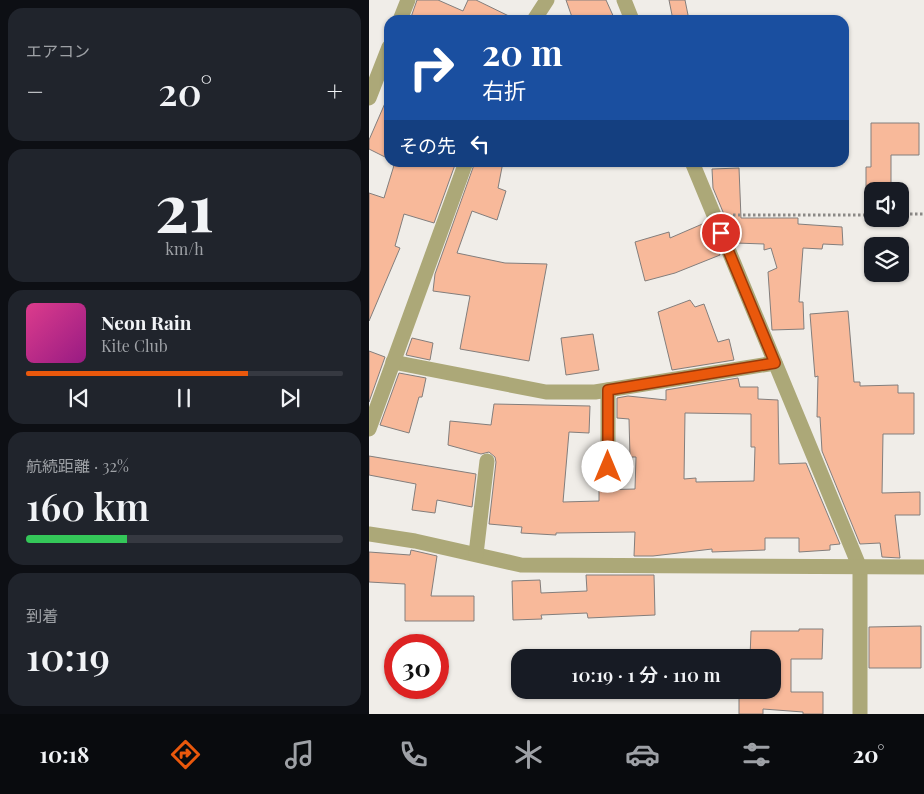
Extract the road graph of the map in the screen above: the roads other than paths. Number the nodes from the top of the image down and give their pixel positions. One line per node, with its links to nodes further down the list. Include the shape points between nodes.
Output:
1 (407, 0): 4 (street)
2 (547, 0): 5 (street)
3 (624, 0): 6 (street)
4 (402, 15)
5 (536, 15)
6 (630, 15)
7 (384, 60): 8 (street)
8 (369, 98)
9 (464, 167): 11 (street)
10 (694, 167): 12 (street)
11 (393, 362): 13 (street, via 546,392); 14 (street)
12 (775, 363): 13 (street); 20 (street)
13 (608, 390): 16 (street)
14 (369, 429)
15 (487, 460): 18 (street)
16 (608, 467)
17 (369, 534): 18 (street)
18 (476, 554): 20 (street, via 521,565)
19 (924, 567): 20 (street)
20 (859, 568): 21 (street)
21 (860, 714)

